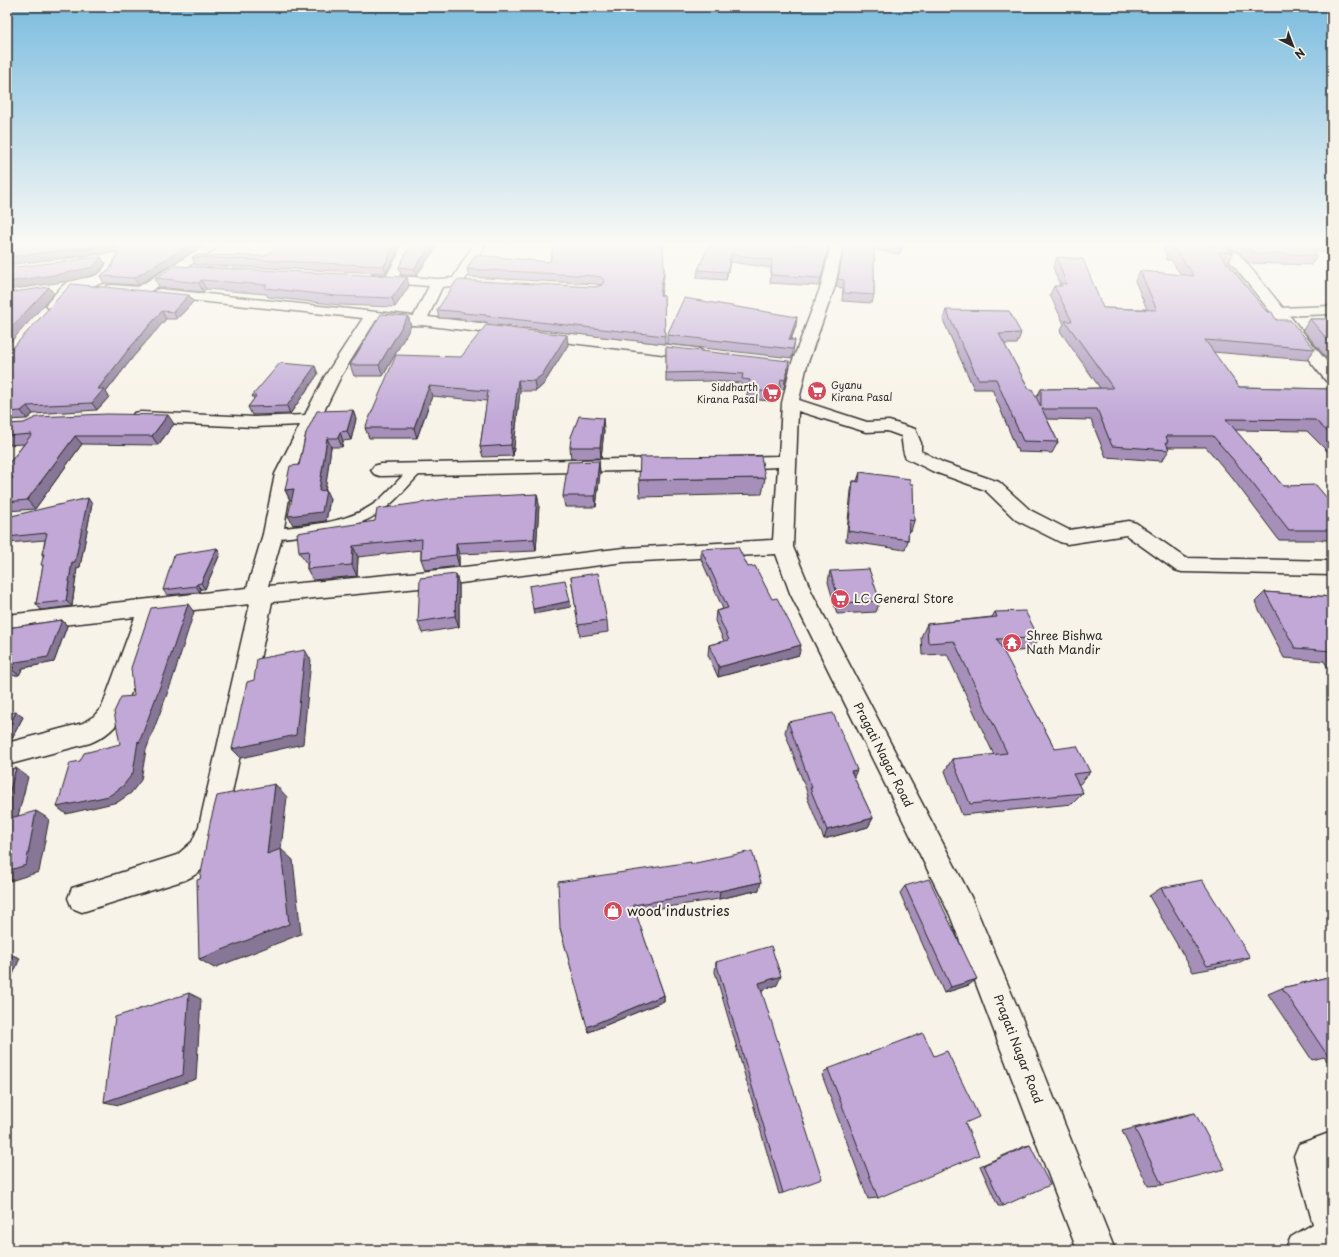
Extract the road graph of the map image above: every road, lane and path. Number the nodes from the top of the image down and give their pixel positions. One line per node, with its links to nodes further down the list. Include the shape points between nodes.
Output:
1 (55, 304): 8 (street)
2 (263, 304): 9 (street)
3 (426, 304): 10 (street)
4 (820, 304): 13 (street, Pragati Nagar Road, via 792,364)
5 (1272, 304): 7 (street)
6 (1332, 310): 7 (street)
7 (1279, 312): 12 (street)
8 (44, 315)
9 (372, 315): 10 (street); 15 (street, via 333,376)
10 (418, 322): 11 (street)
11 (706, 354)
12 (1332, 378)
13 (790, 403): 16 (street, Pragati Nagar Road); 23 (street, via 866,426 889,426 909,433 912,454 992,486 1023,515 1067,537 1129,528 1182,565)
14 (128, 417): 15 (street, via 254,422)
15 (310, 420): 21 (street, via 284,474)
16 (788, 461): 17 (street); 22 (street, Pragati Nagar Road)
17 (717, 463)
18 (685, 464): 19 (street)
19 (417, 469): 20 (street); 21 (lane, via 378,508 356,520)
20 (380, 470)
21 (273, 534): 24 (street)
22 (783, 547): 24 (street, via 624,555 430,579); 32 (street, Pragati Nagar Road, via 801,593 961,907)
23 (1332, 568)
24 (259, 595): 25 (street); 28 (street, via 212,826 202,851 185,866)
25 (149, 607): 26 (street); 27 (street, via 112,713 103,723 90,732)
26 (7, 622)
27 (7, 754)
28 (82, 898)
29 (1332, 1149): 30 (street, via 1311,1156)
30 (1332, 1225)
31 (1332, 1234): 33 (street)
32 (1096, 1250)
33 (1304, 1250)

